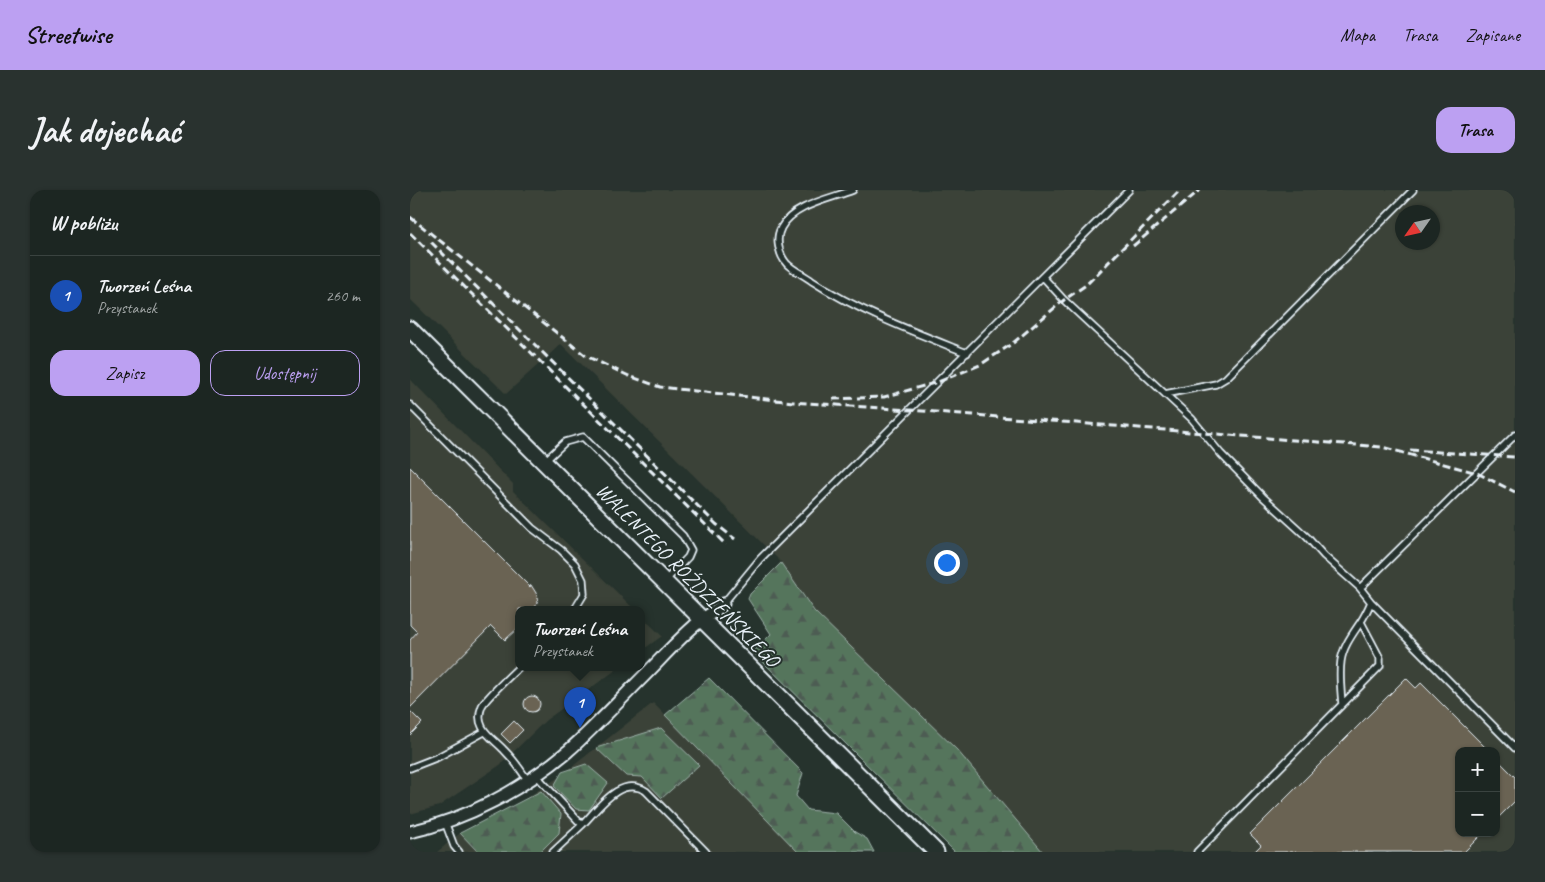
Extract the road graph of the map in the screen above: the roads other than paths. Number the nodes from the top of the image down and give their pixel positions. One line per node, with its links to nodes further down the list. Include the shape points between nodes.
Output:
1 (852, 190): 6 (lane, via 798,210 787,220 778,238 780,252 787,264 884,320)
2 (1129, 190): 4 (lane)
3 (1413, 190): 7 (lane, via 1226,378 1216,384)
4 (1043, 277): 6 (lane); 7 (lane)
5 (410, 329): 10 (street, WALENTEGO ROŹDZIEŃSKIEGO)
6 (967, 353): 14 (lane, via 760,558)
7 (1165, 394): 12 (lane, via 1263,497)
8 (410, 405): 15 (lane, via 532,528 575,564 583,580 584,594)
9 (1515, 435): 12 (lane)
10 (544, 462): 11 (street, WALENTEGO ROŹDZIEŃSKIEGO); 11 (lane, via 565,442 583,437 676,529 691,550)
11 (665, 582): 16 (street, WALENTEGO ROŹDZIEŃSKIEGO)
12 (1360, 588): 13 (lane)
13 (1371, 602): 17 (lane); 21 (lane)
14 (723, 604): 16 (street)
15 (577, 606)
16 (703, 620): 23 (street, via 568,750); 30 (street, WALENTEGO ROŹDZIEŃSKIEGO)
17 (1361, 622): 19 (lane, via 1341,659); 19 (lane, via 1380,658 1380,666)
18 (515, 671): 20 (lane, via 482,705 479,720)
19 (1342, 704): 31 (lane)
20 (484, 732): 22 (lane); 23 (lane)
21 (1515, 748)
22 (410, 768)
23 (532, 778): 24 (street, via 496,800); 25 (lane)
24 (444, 822): 26 (street); 27 (lane)
25 (582, 825): 28 (lane); 29 (lane, via 614,792 630,786 639,787)
26 (410, 832)
27 (459, 852)
28 (553, 852)
29 (706, 852)
30 (936, 852)
31 (1197, 852)

